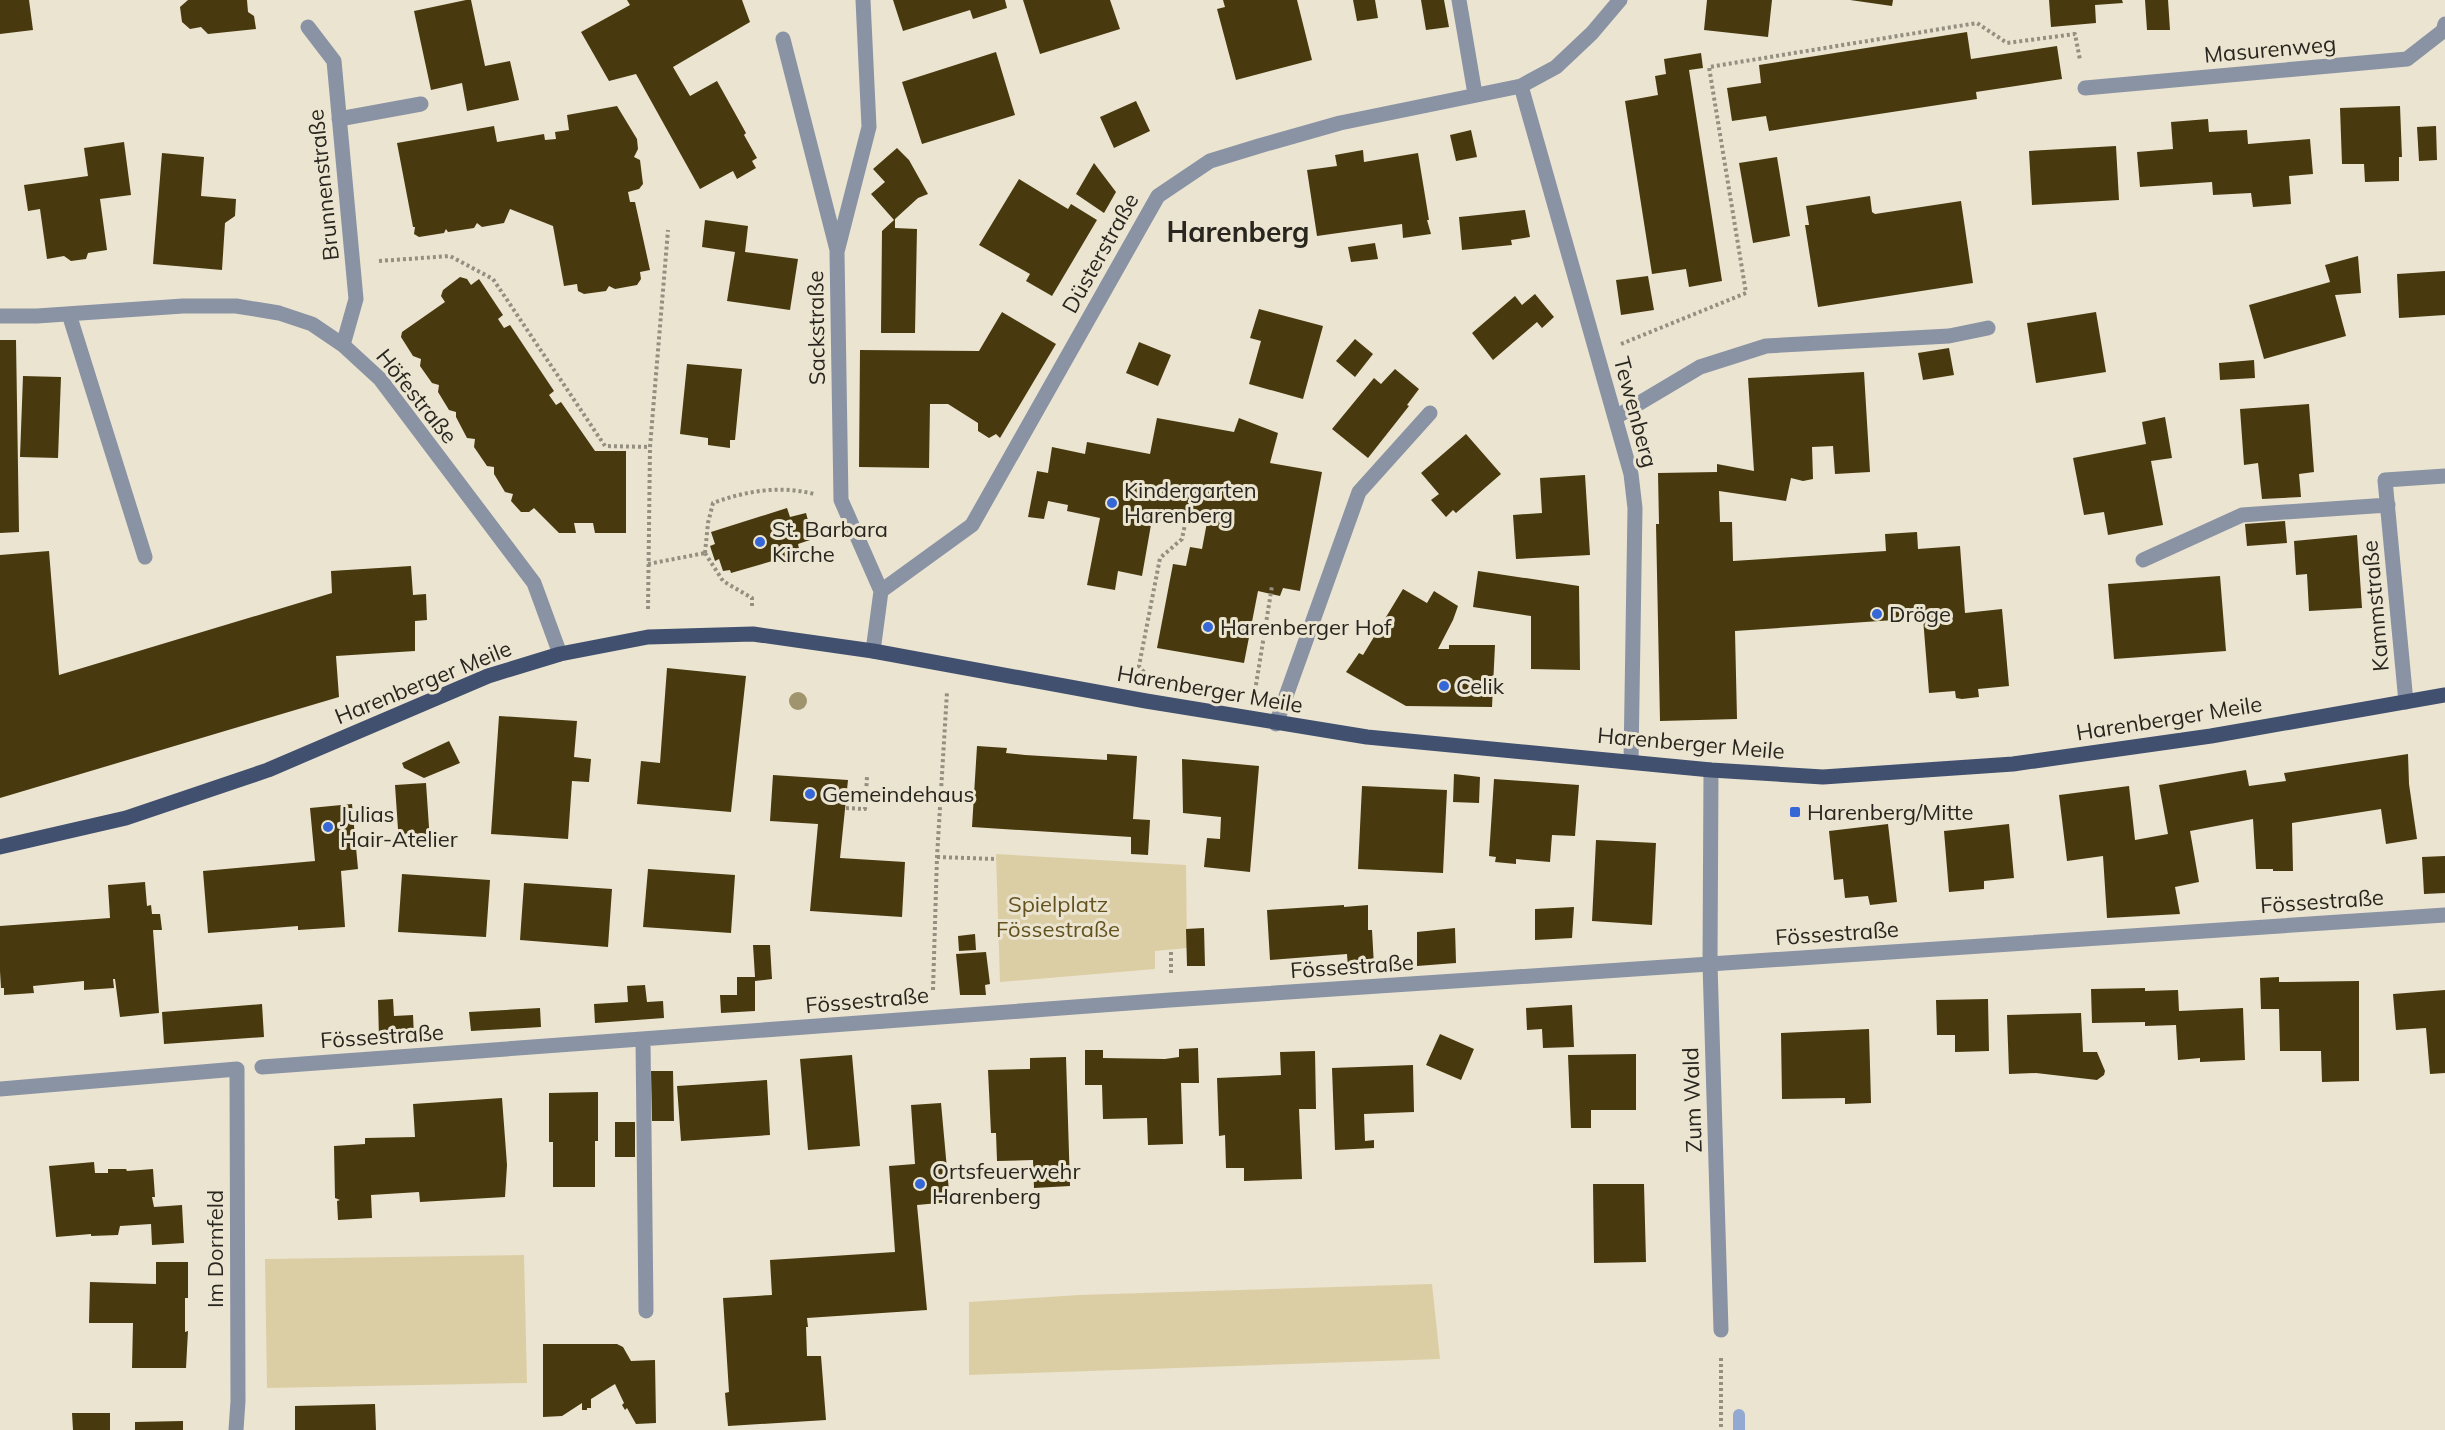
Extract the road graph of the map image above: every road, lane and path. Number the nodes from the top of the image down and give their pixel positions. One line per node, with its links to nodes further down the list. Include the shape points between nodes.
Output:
1 (863, 0): 13 (street, Sackstraße, via 869,127)
2 (1459, 0): 9 (street)
3 (1620, 0): 7 (street, Düsterstraße, via 1556,67)
4 (2445, 24): 8 (street, Masurenweg, via 2444,31 2407,59)
5 (308, 27): 11 (street, Brunnenstraße, via 334,61)
6 (783, 39): 13 (street)
7 (1521, 86): 9 (street, Düsterstraße); 19 (street, Tewenberg)
8 (2085, 88): 19 (path, via 2075,34 2007,43 1977,23 1709,67 1746,293)
9 (1475, 94): 32 (street, Düsterstraße, via 1341,123 1210,161 1158,196 972,525)
10 (421, 104): 11 (street)
11 (339, 119): 14 (street, Brunnenstraße)
12 (668, 230): 22 (path)
13 (837, 252): 24 (street, Sackstraße)
14 (354, 263): 18 (street, Brunnenstraße, via 356,299); 22 (path, via 450,256 493,279 605,446)
15 (69, 314): 16 (street, Höfestraße); 18 (street, Höfestraße, via 236,306 279,313 312,324); 28 (street)
16 (0, 316)
17 (1988, 328): 21 (street, via 1949,336 1766,346 1700,367)
18 (343, 345): 36 (street, Höfestraße, via 380,379 534,583)
19 (1597, 354): 21 (street, Tewenberg)
20 (1430, 413): 42 (street, via 1359,492)
21 (1616, 417): 43 (street, Tewenberg, via 1631,474 1635,508)
22 (650, 447): 30 (path)
23 (2445, 476): 26 (street, Kammstraße, via 2385,480)
24 (841, 500): 27 (path, via 795,489 741,493 713,503); 32 (street, Sackstraße)
25 (1189, 505): 39 (path, via 1182,539 1160,558 1139,666 1150,679)
26 (2388, 505): 29 (street, via 2242,515); 40 (street, Kammstraße)
27 (705, 553): 30 (path); 33 (path, via 723,581)
28 (145, 557)
29 (2143, 560)
30 (648, 564): 34 (path)
31 (1272, 586): 41 (path)
32 (881, 591): 35 (street)
33 (744, 593)
34 (648, 637): 35 (main road, Harenberger Meile, via 753,634); 36 (main road, Harenberger Meile)
35 (873, 651): 37 (main road, Harenberger Meile)
36 (560, 654): 47 (main road, Harenberger Meile, via 488,676 257,773 126,818)
37 (949, 665): 39 (main road, Harenberger Meile); 48 (path)
38 (2445, 695): 40 (main road, Harenberger Meile)
39 (1146, 701): 41 (main road, Harenberger Meile)
40 (2406, 702): 44 (main road, Harenberger Meile, via 2211,736 2013,764 1823,777)
41 (1250, 719): 42 (main road, Harenberger Meile)
42 (1276, 724): 43 (main road, Harenberger Meile, via 1367,737)
43 (1631, 760): 44 (main road, Harenberger Meile)
44 (1711, 770): 51 (street, Zum Wald)
45 (867, 777): 46 (path, via 865,809)
46 (846, 807)
47 (0, 847)
48 (937, 857): 49 (path); 52 (path)
49 (996, 859)
50 (2445, 915): 51 (street, Fössestraße)
51 (1710, 964): 52 (street, Fössestraße); 57 (street, Zum Wald)
52 (931, 1017): 53 (street, Fössestraße)
53 (643, 1040): 54 (street, Fössestraße); 56 (street)
54 (262, 1067)
55 (0, 1089): 58 (street, Im Dornfeld, via 237,1069)
56 (646, 1311)
57 (1721, 1330): 59 (path)
58 (236, 1430)
59 (1721, 1430)

